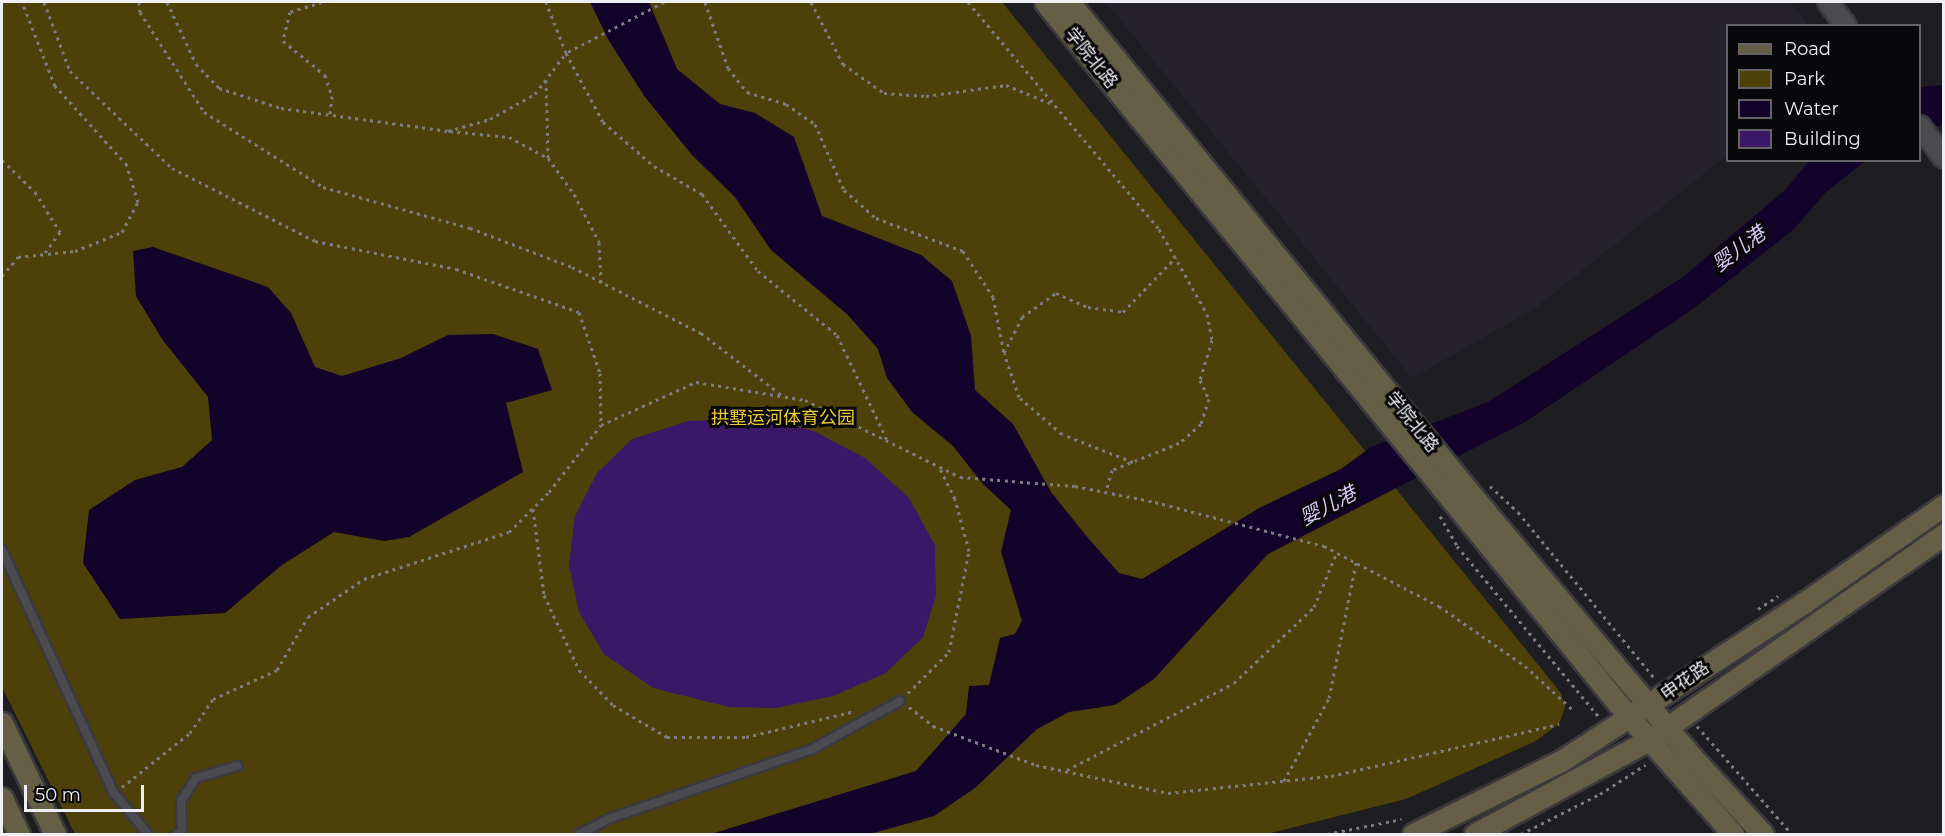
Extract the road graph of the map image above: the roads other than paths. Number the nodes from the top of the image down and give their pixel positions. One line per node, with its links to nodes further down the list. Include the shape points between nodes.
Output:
1 (1045, 2): 7 (main road, 学院北路)
2 (1069, 2): 7 (main road, 学院北路)
3 (1828, 2): 4 (street)
4 (1844, 24)
5 (1921, 127): 6 (street)
6 (1939, 152)
7 (1401, 420): 12 (main road, 学院北路, via 1479,504); 13 (main road, 学院北路, via 1437,481)
8 (1944, 505): 12 (main road, 申花路)
9 (1944, 534): 15 (main road, 申花路)
10 (2, 550): 21 (lane, via 114,793)
11 (900, 701): 23 (lane, via 812,749 611,819)
12 (1649, 705): 13 (main road, 申花路); 15 (main road, 学院北路)
13 (1630, 718): 16 (main road, 学院北路); 24 (main road, 申花路, via 1507,791)
14 (2, 723): 20 (main road)
15 (1668, 727): 16 (main road, 申花路); 27 (main road, 学院北路)
16 (1640, 745): 25 (main road, 申花路); 26 (main road, 学院北路)
17 (237, 766): 22 (lane, via 196,778 181,801 182,832)
18 (2, 798): 19 (main road)
19 (19, 834)
20 (55, 834)
21 (148, 834)
22 (177, 834)
23 (579, 834)
24 (1413, 834)
25 (1475, 834)
26 (1733, 834)
27 (1763, 834)

